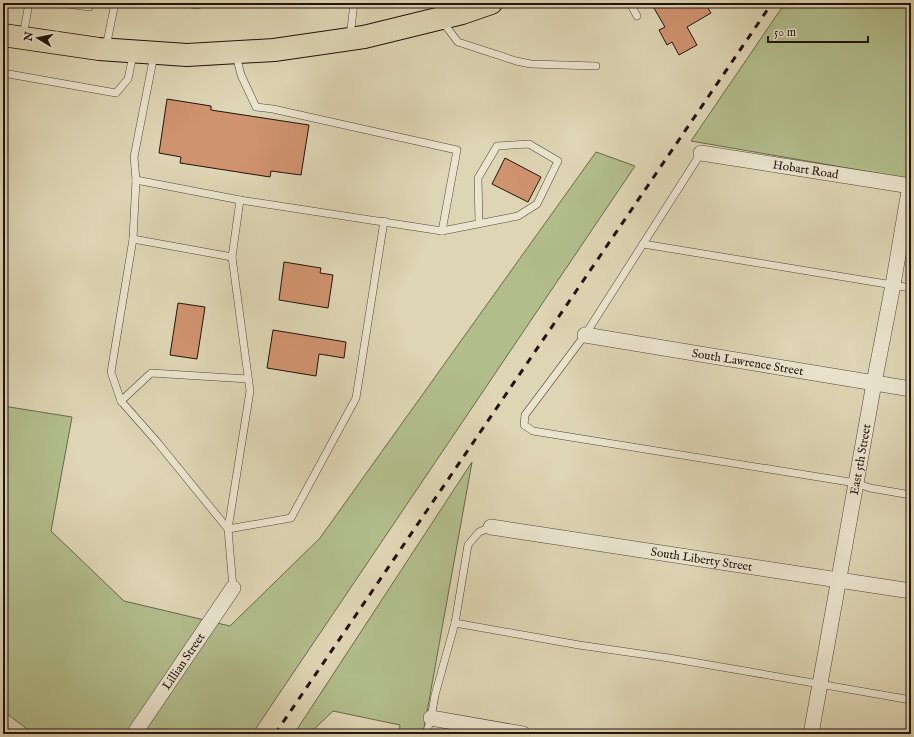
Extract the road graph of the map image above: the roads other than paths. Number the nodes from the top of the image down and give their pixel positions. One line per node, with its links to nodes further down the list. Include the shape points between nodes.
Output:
1 (29, 3): 12 (lane)
2 (61, 3): 3 (lane, via 89,7)
3 (90, 3)
4 (115, 3): 14 (lane)
5 (184, 3): 6 (lane)
6 (204, 3)
7 (354, 3): 13 (lane)
8 (491, 3): 11 (main road)
9 (630, 3): 10 (lane)
10 (637, 16)
11 (439, 18): 13 (main road); 17 (lane, via 458,42 516,61 531,64)
12 (13, 36): 14 (main road)
13 (350, 39): 16 (main road, via 274,50)
14 (106, 49): 15 (main road)
15 (144, 52): 16 (main road, via 187,55); 18 (lane, via 128,79 116,93); 20 (lane, via 134,157)
16 (236, 52): 25 (lane, via 241,74 256,107 457,150)
17 (596, 66)
18 (3, 73)
19 (701, 153): 21 (street, Hobart Road); 27 (lane)
20 (136, 180): 22 (lane); 26 (lane)
21 (910, 186): 29 (street, East 5th Street)
22 (240, 200): 23 (lane); 28 (lane)
23 (384, 221): 25 (lane); 39 (lane, via 356,398 292,518)
24 (479, 223): 24 (lane, via 518,216 537,204 558,162 529,144 497,146 478,178); 25 (lane)
25 (442, 231)
26 (133, 239): 28 (lane); 35 (lane, via 111,372)
27 (643, 244): 29 (lane); 31 (lane)
28 (232, 257): 32 (lane)
29 (893, 285): 30 (lane); 33 (street, East 5th Street)
30 (911, 288)
31 (585, 335): 33 (street, South Lawrence Street); 36 (lane, via 525,415 524,425 533,431)
32 (248, 380): 35 (lane, via 150,374); 39 (lane, via 250,391)
33 (874, 383): 34 (street, South Lawrence Street); 36 (street, East 5th Street)
34 (911, 389)
35 (121, 401): 39 (lane)
36 (856, 483): 37 (lane); 40 (street, East 5th Street)
37 (911, 495)
38 (491, 527): 40 (street, South Liberty Street); 43 (lane, via 479,532 468,545)
39 (228, 529): 41 (lane)
40 (839, 579): 42 (street, South Liberty Street); 44 (street, East 5th Street)
41 (233, 588): 47 (street, Lillian Street)
42 (911, 591)
43 (455, 623): 44 (lane); 46 (lane)
44 (820, 684): 45 (lane); 50 (street, East 5th Street)
45 (911, 700)
46 (431, 718): 48 (lane); 49 (street)
47 (134, 734)
48 (426, 734)
49 (523, 734)
50 (811, 734)

